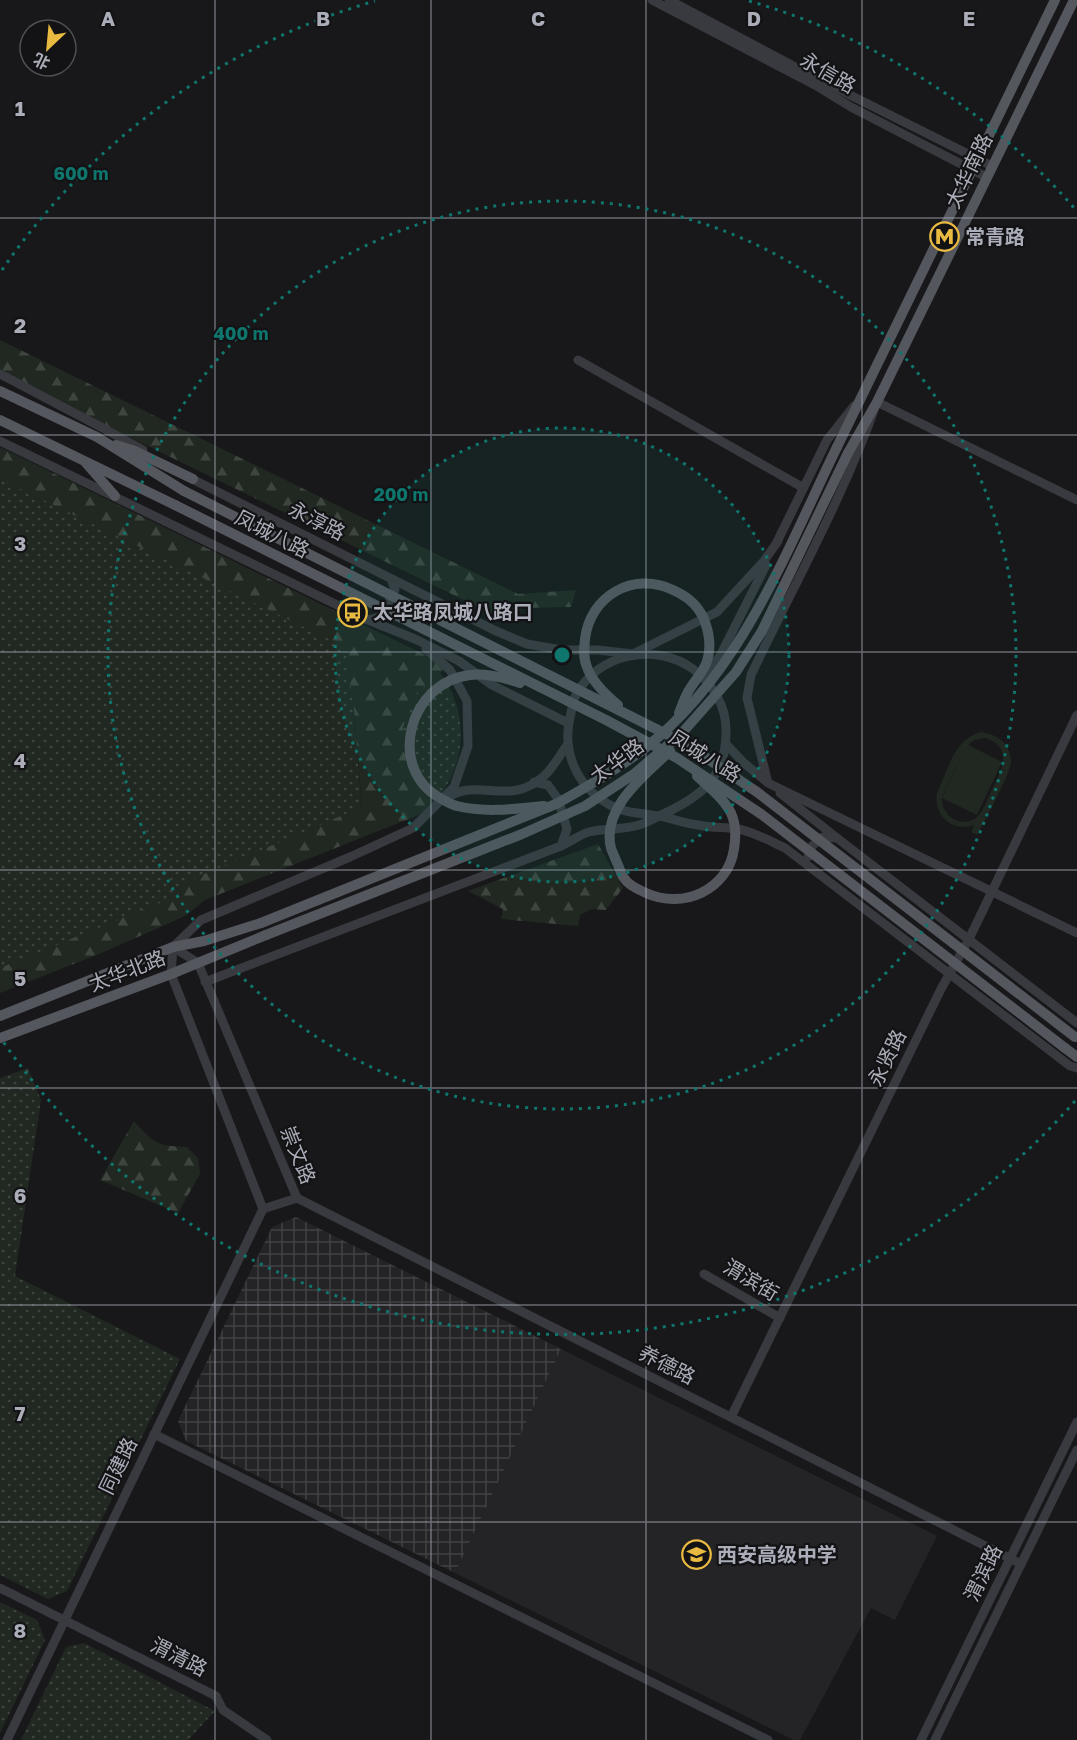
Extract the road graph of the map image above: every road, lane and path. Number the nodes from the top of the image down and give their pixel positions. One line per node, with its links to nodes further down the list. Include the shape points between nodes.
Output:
1 (652, 0): 7 (street, 永信路)
2 (669, 0): 5 (street, 永信路)
3 (1055, 0): 5 (main road, 太华南路)
4 (1074, 0): 6 (main road, 太华南路)
5 (978, 159): 6 (street, 永信路); 7 (main road, 太华南路)
6 (992, 166): 8 (main road, 太华南路)
7 (972, 170): 8 (street, 永信路); 12 (main road, 太华南路)
8 (986, 177): 13 (main road, 太华南路)
9 (578, 360): 21 (street)
10 (0, 374): 20 (street, 永淳路)
11 (0, 391): 15 (main road)
12 (864, 395): 17 (main road, 太华南路); 21 (street, via 827,440)
13 (878, 402): 18 (main road, 太华南路); 23 (street); 40 (street, via 864,441 751,675 747,698)
14 (0, 420): 19 (main road)
15 (97, 437): 20 (main road); 33 (main road, 凤城八路, bridge, via 184,491)
16 (0, 441): 22 (street)
17 (837, 447): 34 (main road, 太华路, bridge, via 743,636 711,682)
18 (848, 453): 31 (main road, 太华路, bridge, via 762,632 736,672)
19 (84, 461): 22 (main road); 30 (main road, 凤城八路, bridge)
20 (193, 479): 25 (street, 永淳路)
21 (802, 487): 24 (street)
22 (114, 496): 26 (street)
23 (1077, 500)
24 (778, 541): 28 (street, via 717,612); 29 (street, via 720,656)
25 (391, 579): 26 (street, via 395,590 381,617); 28 (street, 永淳路, via 527,644)
26 (368, 620): 27 (street)
27 (416, 639): 35 (street, via 459,661 492,685); 42 (street, via 450,670 467,701 468,746 454,787)
28 (633, 654): 29 (street, via 659,654 683,662); 35 (street, via 610,662 590,676 575,696)
29 (704, 677): 37 (street, via 718,697 726,720)
30 (544, 689): 38 (main road, 凤城八路, bridge); 41 (main road, bridge, via 499,677 471,675 447,681 420,706 411,728 412,762 431,793 455,806 497,811)
31 (700, 714): 38 (main road, bridge, via 688,734 625,797 612,822 611,847 624,879 656,897 700,894 725,874 733,857 736,835 731,813); 50 (main road, 太华路, bridge, via 634,774 585,806)
32 (1077, 715): 47 (street, 永贤路)
33 (638, 720): 34 (main road, bridge, via 595,682 586,666 584,651 586,631 598,606 614,591 638,583 663,585 682,594 698,606 710,632 707,662); 60 (main road, 凤城八路, bridge, via 699,753 756,792)
34 (675, 721): 41 (main road, 太华路, bridge, via 610,773)
35 (568, 723): 36 (street)
36 (567, 745): 39 (street, via 544,776); 43 (street, via 574,770 589,790 610,805)
37 (727, 745): 40 (street, 凤城八路); 43 (street, via 719,769 704,790)
38 (677, 758): 61 (main road, 凤城八路, bridge, via 771,821)
39 (534, 782): 42 (street, via 519,791 474,788 453,794); 45 (street, via 548,785 558,799 567,829)
40 (768, 783): 44 (street, 凤城八路); 47 (street)
41 (556, 804): 48 (main road, 太华路, bridge)
42 (432, 809): 52 (street, via 413,828 201,920)
43 (659, 816): 45 (street, via 638,825 589,832); 46 (street, via 699,826 740,829 784,848)
44 (837, 838): 46 (street, via 823,837 812,846); 51 (street, 凤城八路)
45 (561, 846): 56 (street)
46 (806, 863): 55 (street)
47 (991, 891): 49 (street); 51 (street, 永贤路)
48 (261, 923): 52 (main road, 太华北路)
49 (1077, 933)
50 (266, 935): 53 (main road, 太华北路)
51 (969, 939): 55 (street, 永贤路); 58 (street, 凤城八路)
52 (173, 947): 53 (street); 54 (street); 57 (main road, 太华北路)
53 (198, 963): 54 (main road, 太华北路); 56 (street, 崇文路)
54 (171, 974): 59 (main road, 太华北路); 64 (street)
55 (950, 974): 62 (street); 66 (street, 永贤路)
56 (205, 982): 63 (street, 崇文路)
57 (0, 1016)
58 (1077, 1023)
59 (0, 1038)
60 (1076, 1038)
61 (1077, 1057)
62 (1077, 1068)
63 (297, 1198): 64 (street, 崇文路); 67 (street, 养德路)
64 (263, 1209): 69 (street, 同建路)
65 (704, 1274): 66 (street, 渭滨街)
66 (780, 1318): 67 (street, 永贤路)
67 (731, 1417): 72 (street, 养德路)
68 (1077, 1422): 70 (street, 渭滨路)
69 (154, 1434): 75 (street, 同建路); 78 (street)
70 (1064, 1450): 71 (street); 72 (street, 渭滨路)
71 (1076, 1454): 73 (street, 渭滨路)
72 (1011, 1559): 73 (street, 养德路); 79 (street, 渭滨路)
73 (1021, 1564): 80 (street, 渭滨路)
74 (0, 1588): 75 (street, 渭清路)
75 (63, 1620): 76 (street, 同建路); 77 (street, 渭清路, via 216,1696 223,1710)
76 (7, 1740)
77 (267, 1740)
78 (768, 1740)
79 (921, 1740)
80 (935, 1740)

